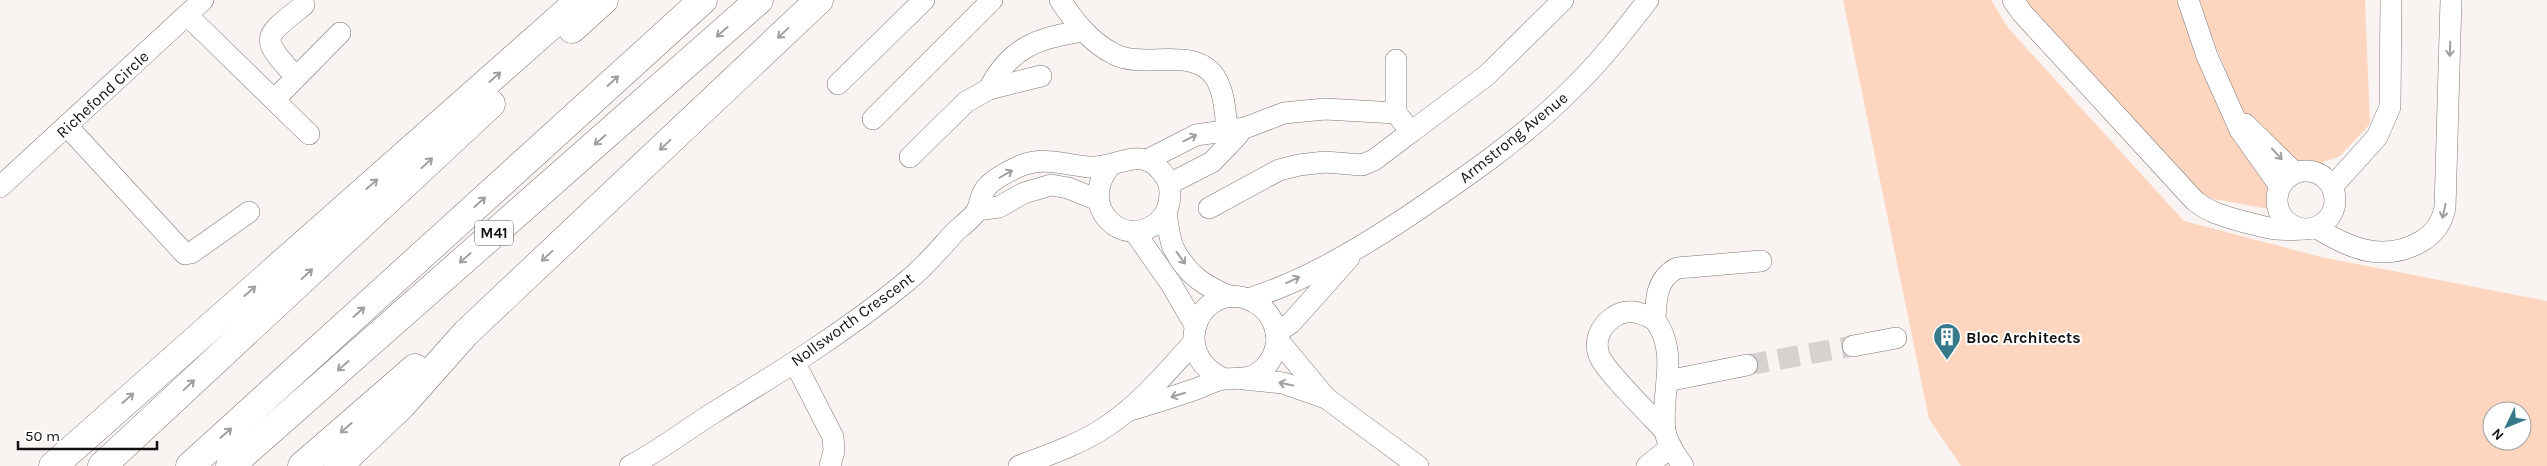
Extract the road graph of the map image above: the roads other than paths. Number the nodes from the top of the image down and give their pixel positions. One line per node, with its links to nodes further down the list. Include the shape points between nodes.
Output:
1 (204, 0): 17 (street, Richefond Circle)
2 (580, 0): 64 (highway, one-way to 2)
3 (604, 0): 65 (highway, one-way to 3)
4 (703, 0): 66 (highway, M41, one-way to 4)
5 (759, 0): 67 (highway, M41, one-way to 67)
6 (819, 0): 52 (highway, one-way to 52)
7 (924, 0): 23 (street)
8 (992, 0): 27 (street)
9 (1060, 0): 18 (street)
10 (1563, 0): 29 (street, via 1487,75)
11 (1648, 0): 48 (street, Armstrong Avenue, via 1602,58 1515,140)
12 (2013, 0): 45 (street, via 2195,202 2221,216)
13 (2188, 0): 35 (street, via 2207,56 2248,144)
14 (2391, 0): 36 (street, via 2390,106 2377,137 2359,156)
15 (2451, 0): 46 (street, one-way to 46, via 2445,208 2439,224 2425,239 2411,247 2387,253 2365,251)
16 (304, 5): 22 (street, via 272,30 269,38 273,52)
17 (187, 16): 25 (street); 28 (street, Richefond Circle)
18 (1084, 31): 24 (street, via 1054,36 1011,57); 31 (street, via 1114,54 1128,59 1189,61 1207,68 1219,85)
19 (340, 33): 22 (street)
20 (1396, 60): 26 (street)
21 (1041, 76): 24 (street)
22 (296, 77): 25 (street)
23 (838, 84)
24 (989, 89): 32 (street, via 966,102)
25 (274, 100): 30 (street)
26 (1396, 113): 29 (street); 31 (street, via 1303,110 1284,113)
27 (873, 119)
28 (67, 126): 38 (street, Richefond Circle); 43 (street, via 185,254)
29 (1411, 132): 40 (street, via 1374,160 1362,165 1325,162 1278,170)
30 (308, 134)
31 (1233, 134): 33 (street, one-way to 31, via 1196,135); 37 (street, via 1212,162)
32 (910, 156)
33 (1147, 160): 34 (street, via 1134,157); 37 (street, via 1158,166)
34 (1110, 166): 39 (street, via 1100,182); 41 (street, Nollsworth Crescent, one-way to 34, via 985,190 1020,166 1047,160 1088,167)
35 (2286, 178): 36 (street, via 2308,170); 42 (street, via 2276,198)
36 (2325, 181): 46 (street, via 2335,196 2335,210 2326,222)
37 (1169, 184): 44 (street, via 1170,201)
38 (0, 187)
39 (1098, 200): 41 (street, via 1051,185 1024,193 999,207); 47 (street, via 1110,222 1121,229)
40 (1209, 208)
41 (977, 210): 57 (street, Nollsworth Crescent, via 908,280)
42 (2279, 211): 45 (street); 46 (street, via 2293,226)
43 (249, 212)
44 (1166, 213): 47 (street, via 1146,229); 50 (street, one-way to 50, via 1173,247 1198,281 1208,288)
45 (2243, 221): 46 (street, via 2270,230)
46 (2310, 228)
47 (1134, 231): 53 (street, via 1172,284)
48 (1356, 250): 50 (street, Armstrong Avenue, one-way to 48, via 1266,293); 54 (street, Armstrong Avenue)
49 (1761, 261): 51 (street, via 1677,268 1668,273 1659,285)
50 (1240, 298): 53 (street, via 1209,305); 54 (street, via 1260,305 1269,314)
51 (1655, 320): 60 (street, via 1669,352); 63 (street, via 1636,312 1619,313 1600,330 1598,347 1608,368)
52 (466, 333): 68 (highway, one-way to 68, via 418,366); 69 (highway, via 401,406)
53 (1194, 334): 59 (street, via 1196,355 1203,365 1212,374); 62 (street)
54 (1277, 336): 59 (street, via 1275,350 1264,368); 61 (street)
55 (1896, 338): 56 (street)
56 (1853, 346)
57 (795, 362): 70 (street, Nollsworth Crescent); 71 (street, via 833,437)
58 (1746, 365): 60 (street)
59 (1234, 379): 61 (street, one-way to 59, via 1283,383); 62 (street, one-way to 62)
60 (1667, 381): 63 (street)
61 (1326, 398): 73 (street)
62 (1127, 411): 72 (street, via 1090,436)
63 (1668, 439): 74 (street); 75 (street)
64 (53, 466)
65 (102, 466)
66 (190, 466)
67 (230, 466)
68 (302, 466)
69 (338, 466)
70 (632, 466)
71 (830, 466)
72 (1019, 466)
73 (1418, 466)
74 (1647, 466)
75 (1683, 466)

